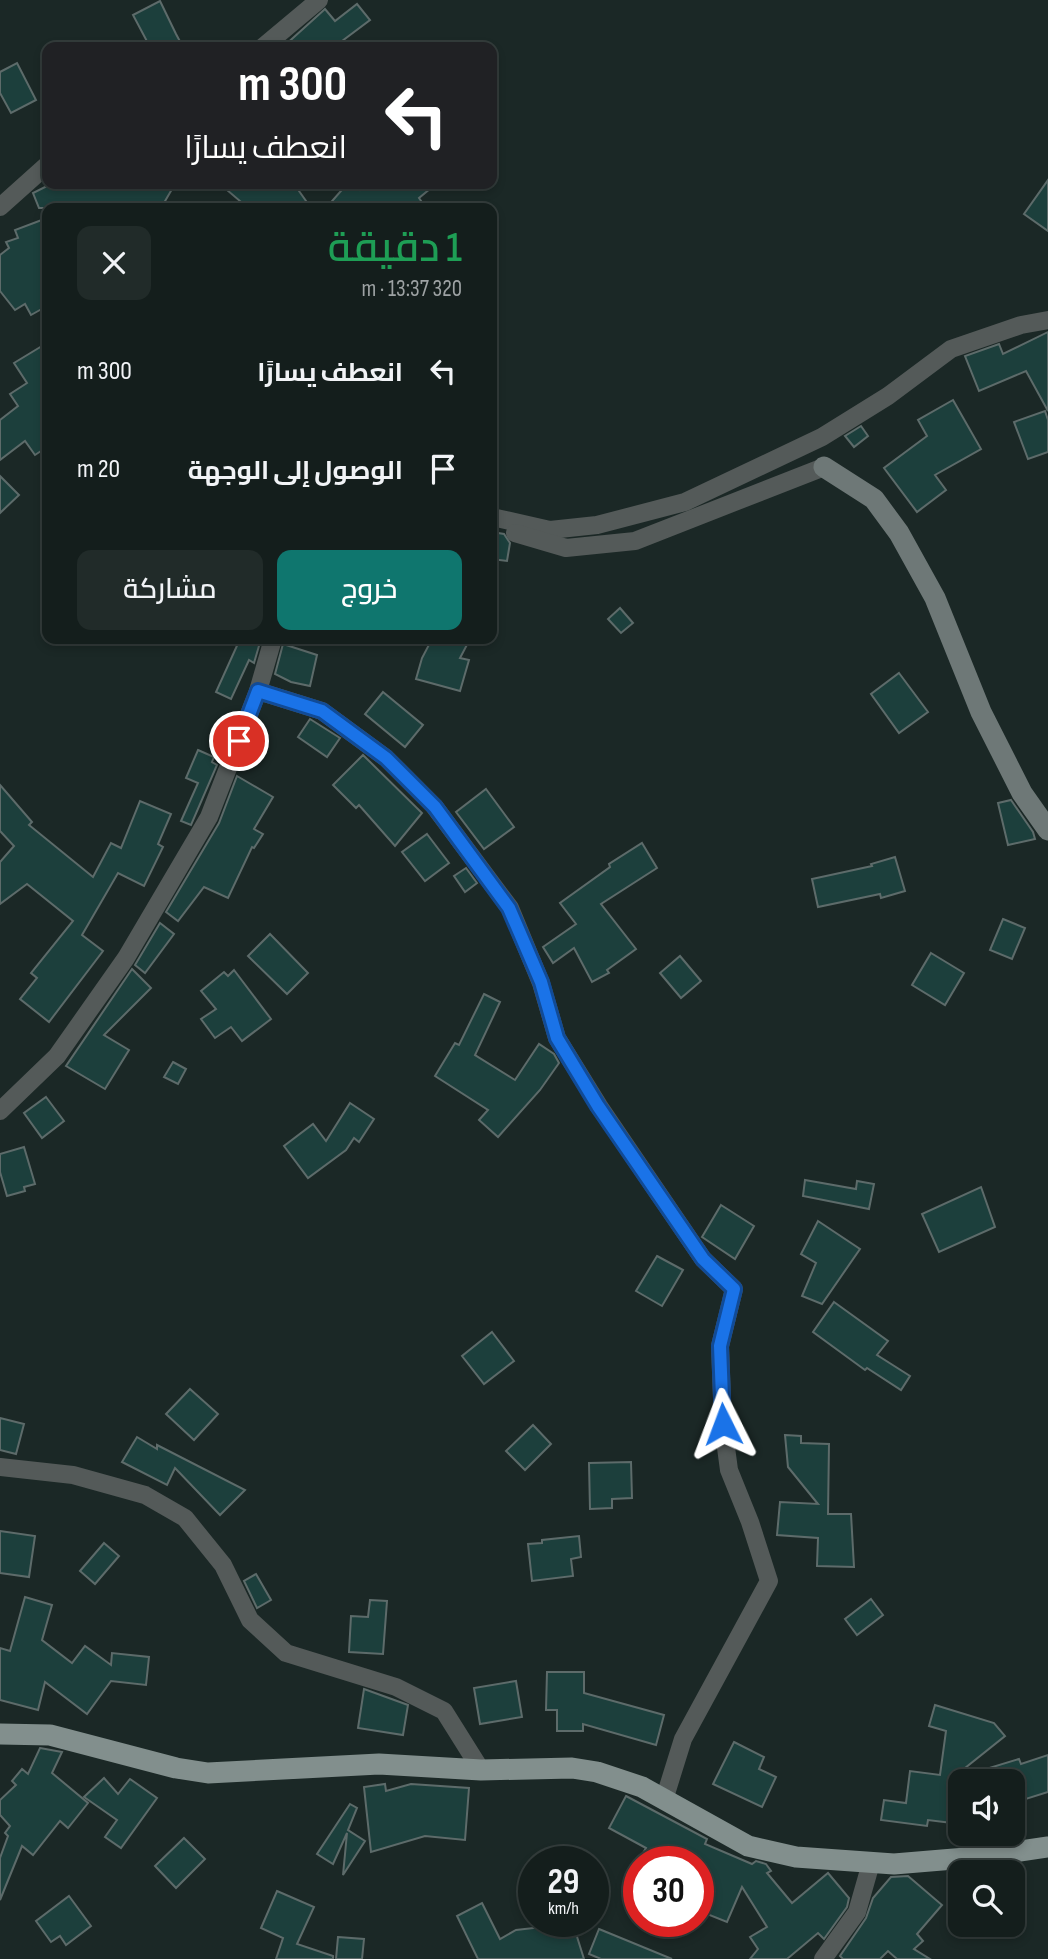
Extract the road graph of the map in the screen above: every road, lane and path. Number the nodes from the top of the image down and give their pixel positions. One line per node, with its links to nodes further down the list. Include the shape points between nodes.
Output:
1 (319, 0): 2 (street)
2 (269, 42)
3 (42, 169): 4 (street)
4 (0, 207)
5 (1048, 320): 7 (street, via 951,349 822,437 685,502 597,525 550,530)
6 (824, 467): 8 (street, via 635,541 566,548); 11 (street, via 874,499 899,533 935,598 981,712 1022,793)
7 (497, 518)
8 (497, 527)
9 (272, 644): 10 (street)
10 (258, 691): 12 (street, via 209,817 126,958 57,1056); 16 (street, via 322,711 386,758 435,807 509,908 541,982 557,1038 598,1106 703,1259 734,1289 720,1346 723,1424 729,1470 769,1581 683,1739)
11 (1048, 830)
12 (0, 1111)
13 (0, 1467): 15 (street, via 73,1475 145,1495 185,1518 223,1565 250,1620 286,1653 396,1687 444,1711)
14 (0, 1734): 15 (main road, via 50,1735 208,1773 379,1764)
15 (481, 1770): 16 (main road, via 584,1770 619,1778)
16 (664, 1800): 18 (main road, via 748,1846 796,1857)
17 (1048, 1847): 18 (main road, via 966,1858)
18 (871, 1863): 19 (street, via 857,1912)
19 (823, 1959)

